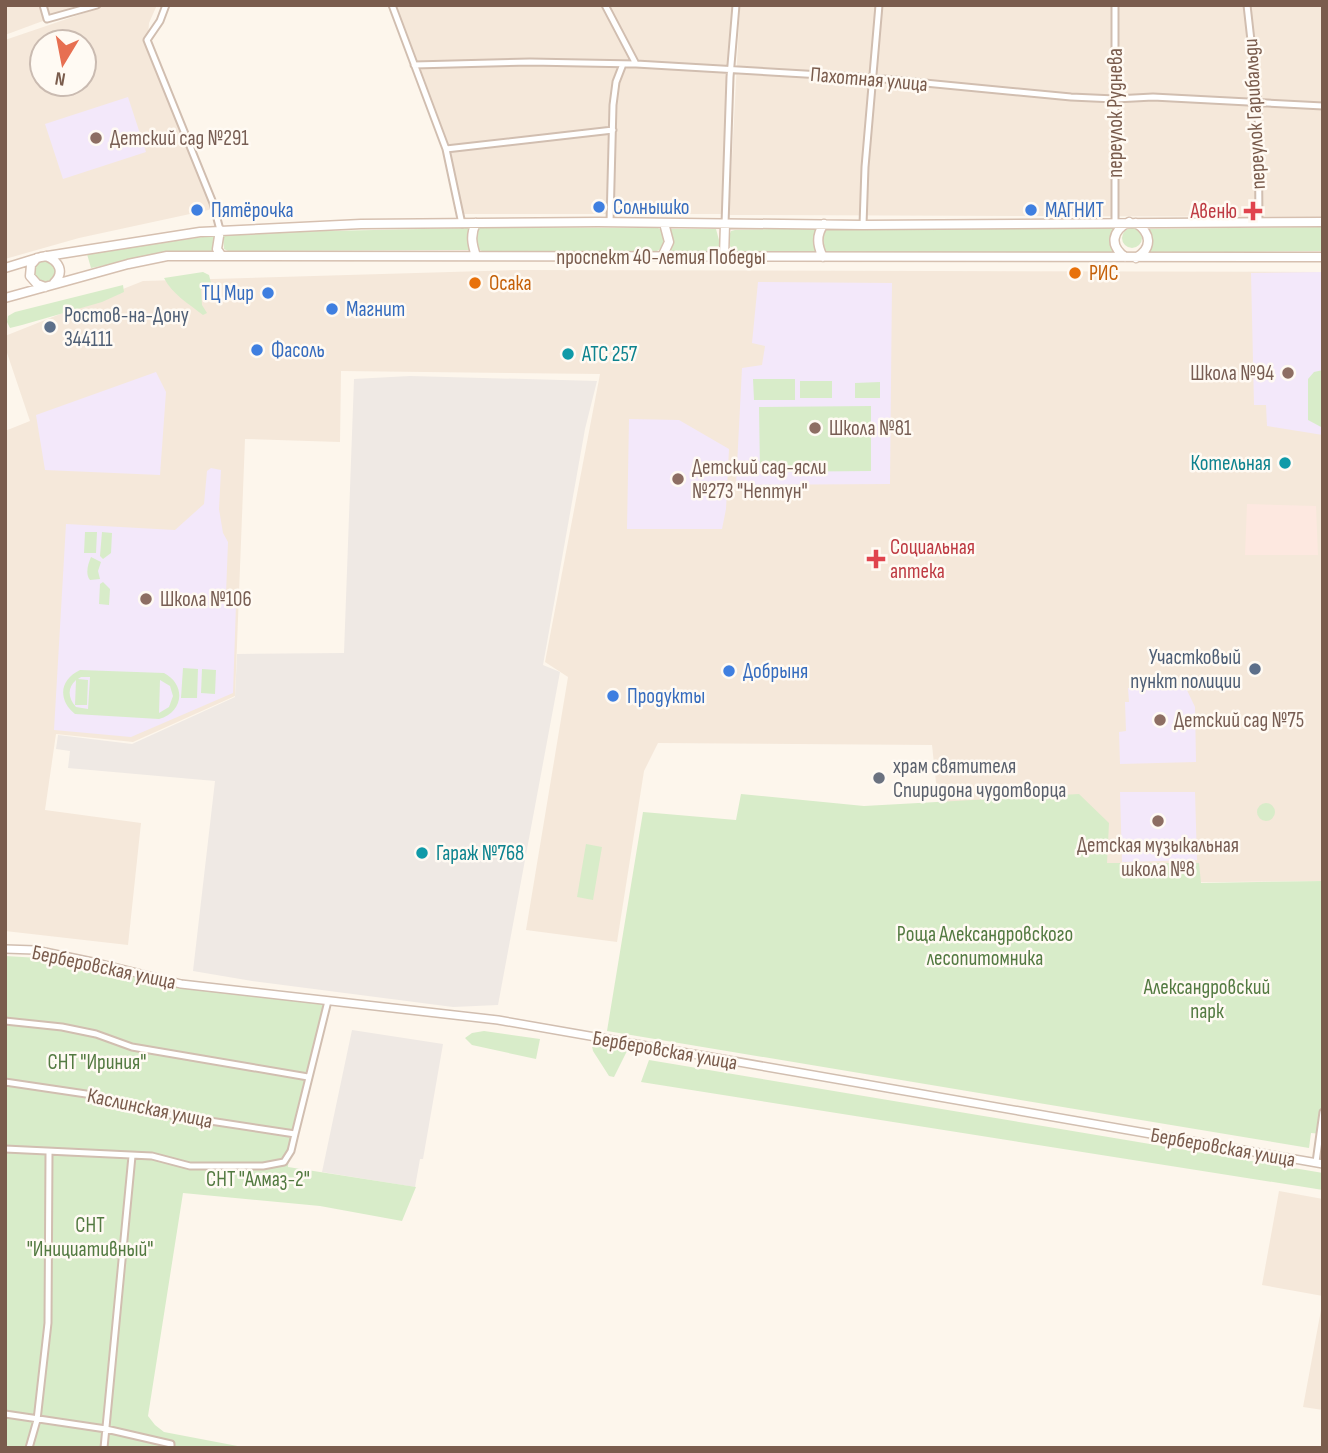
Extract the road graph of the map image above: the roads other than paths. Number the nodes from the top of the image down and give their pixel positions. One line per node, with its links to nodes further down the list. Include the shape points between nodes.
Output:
1 (43, 5): 2 (street, via 47,19)
2 (97, 5)
3 (166, 5): 31 (street, via 147,40 214,203)
4 (392, 5): 12 (street)
5 (605, 5): 11 (street)
6 (736, 5): 13 (street)
7 (879, 5): 14 (street)
8 (1115, 5): 15 (street, переулок Руднева)
9 (1247, 5): 16 (street, переулок Гарибальди)
10 (623, 64): 11 (street, Пахотная улица); 12 (street, Пахотная улица); 18 (street, via 615,82)
11 (636, 64): 13 (street, Пахотная улица)
12 (414, 65): 19 (street)
13 (732, 69): 14 (street, Пахотная улица); 28 (street)
14 (873, 78): 15 (street, Пахотная улица); 30 (street)
15 (1115, 99): 16 (street, Пахотная улица); 21 (street, переулок Руднева)
16 (1258, 103): 17 (street, Пахотная улица); 23 (street, переулок Гарибальди)
17 (1323, 106)
18 (613, 130): 19 (street); 20 (street)
19 (446, 149): 27 (street)
20 (610, 222): 25 (main road, проспект 40-летия Победы); 26 (main road, проспект 40-летия Победы)
21 (1115, 222): 22 (main road, проспект 40-летия Победы); 30 (main road, проспект 40-летия Победы)
22 (1132, 222): 23 (main road, проспект 40-летия Победы); 39 (main road, via 1119,228 1114,240 1116,250); 40 (main road, via 1145,230 1149,240)
23 (1259, 222): 24 (main road, проспект 40-летия Победы)
24 (1323, 222)
25 (476, 223): 27 (main road, проспект 40-летия Победы); 33 (main road, via 472,239)
26 (664, 223): 28 (main road, проспект 40-летия Победы); 35 (main road, via 669,242)
27 (462, 224): 31 (main road, проспект 40-летия Победы, via 361,223)
28 (725, 224): 29 (main road, проспект 40-летия Победы); 36 (main road)
29 (824, 224): 30 (main road, проспект 40-летия Победы); 37 (main road, via 818,239)
30 (863, 225)
31 (220, 230): 32 (main road); 34 (main road, проспект 40-летия Победы)
32 (220, 255): 33 (main road, проспект 40-летия Победы); 42 (main road, проспект 40-летия Победы, via 167,256)
33 (477, 256): 35 (main road, проспект 40-летия Победы)
34 (42, 257): 41 (main road, проспект 40-летия Победы); 42 (main road, via 54,260 60,268 58,280); 42 (main road, via 31,265 30,276 37,284)
35 (662, 257): 36 (main road, проспект 40-летия Победы)
36 (724, 257): 37 (main road, проспект 40-летия Победы)
37 (823, 257): 39 (main road, проспект 40-летия Победы)
38 (1323, 257): 40 (main road, проспект 40-летия Победы)
39 (1126, 258): 40 (main road, проспект 40-летия Победы)
40 (1136, 258)
41 (5, 268)
42 (49, 286): 43 (main road, проспект 40-летия Победы)
43 (5, 298)
44 (5, 949): 45 (street, Берберовская улица, via 97,962 181,984)
45 (328, 1002): 47 (street); 54 (street, Берберовская улица, via 498,1020)
46 (5, 1021): 47 (street, via 62,1027 132,1048)
47 (308, 1077): 50 (street)
48 (5, 1082): 50 (street, Каслинская улица, via 86,1094 164,1114)
49 (1323, 1112): 54 (street)
50 (295, 1133): 53 (street, via 284,1162 262,1166 190,1166)
51 (5, 1149): 52 (street)
52 (49, 1153): 53 (street); 56 (street, via 50,1290)
53 (132, 1156): 57 (street)
54 (1319, 1163)
55 (5, 1414): 56 (street)
56 (37, 1420): 57 (street); 59 (street)
57 (106, 1429): 58 (street); 60 (street)
58 (171, 1446)
59 (30, 1448)
60 (104, 1448)

